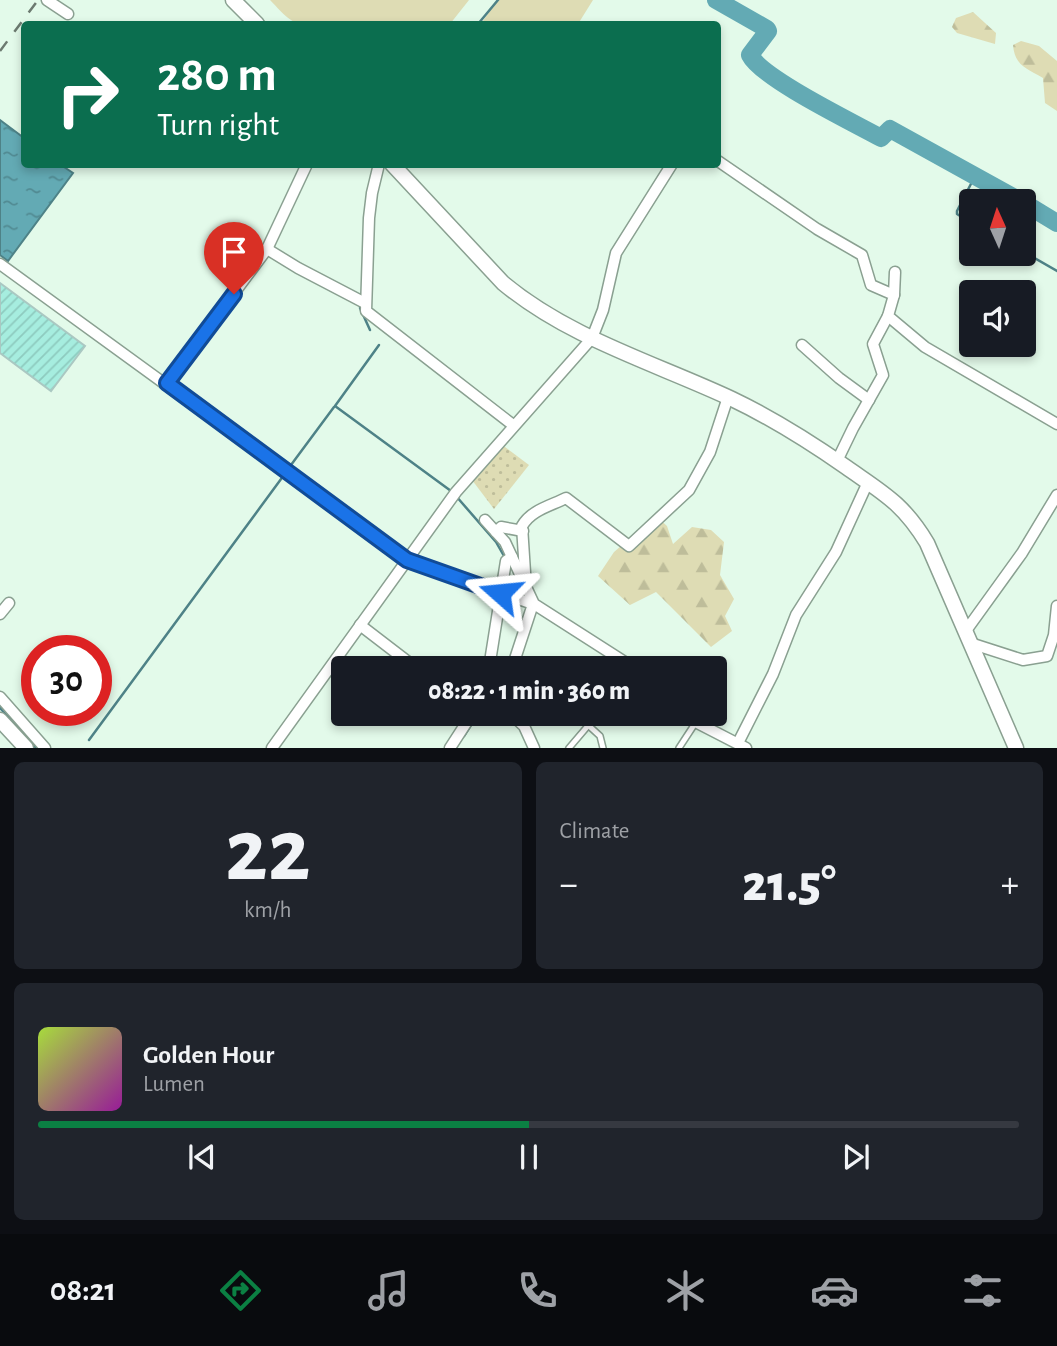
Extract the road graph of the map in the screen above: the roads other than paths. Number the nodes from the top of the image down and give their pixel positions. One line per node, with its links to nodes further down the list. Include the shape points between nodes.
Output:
1 (47, 0): 3 (street)
2 (233, 0): 4 (street)
3 (68, 14)
4 (254, 21)
5 (721, 163): 13 (street, via 862,254 871,285)
6 (305, 168): 10 (street)
7 (378, 168): 14 (street, via 369,218)
8 (396, 168): 16 (street, via 503,283 540,310)
9 (669, 168): 16 (street, via 616,253)
10 (267, 249): 14 (street); 18 (street)
11 (0, 264): 18 (street)
12 (895, 272): 13 (street)
13 (894, 295): 15 (street)
14 (365, 303): 22 (street, via 373,318)
15 (888, 316): 20 (street, via 873,344 883,375); 21 (street, via 925,347)
16 (592, 338): 19 (street); 22 (street)
17 (802, 345): 20 (street)
18 (167, 383): 30 (street)
19 (728, 397): 23 (street); 27 (street, via 710,452 688,490 629,546 566,498 533,513)
20 (869, 400): 23 (street)
21 (1057, 424)
22 (513, 425): 30 (street)
23 (837, 461): 24 (street)
24 (868, 482): 37 (street, via 892,498 914,522); 51 (street, via 836,552 796,615)
25 (1057, 495): 37 (street)
26 (485, 520): 28 (street)
27 (523, 531): 28 (street, via 501,527); 31 (street)
28 (496, 533): 29 (street)
29 (512, 557): 31 (street); 32 (street, via 506,561)
30 (407, 560): 32 (street); 36 (street)
31 (526, 588): 41 (street, via 541,611)
32 (500, 593): 39 (street); 40 (street, via 533,604)
33 (9, 603): 35 (street)
34 (1057, 606): 42 (street)
35 (0, 614)
36 (360, 625): 38 (street); 54 (street)
37 (967, 638): 42 (street, via 1023,660); 60 (street)
38 (400, 656)
39 (491, 656)
40 (516, 656)
41 (618, 656)
42 (1052, 659)
43 (0, 697): 53 (street)
44 (0, 720): 52 (street)
45 (464, 726): 55 (street)
46 (524, 726): 56 (street)
47 (587, 726): 57 (lane)
48 (589, 726): 58 (lane, via 600,736)
49 (693, 726): 59 (lane)
50 (704, 726): 51 (street)
51 (742, 745)
52 (26, 747)
53 (45, 747)
54 (272, 747)
55 (450, 747)
56 (534, 747)
57 (569, 747)
58 (603, 747)
59 (679, 747)
60 (1016, 747)

